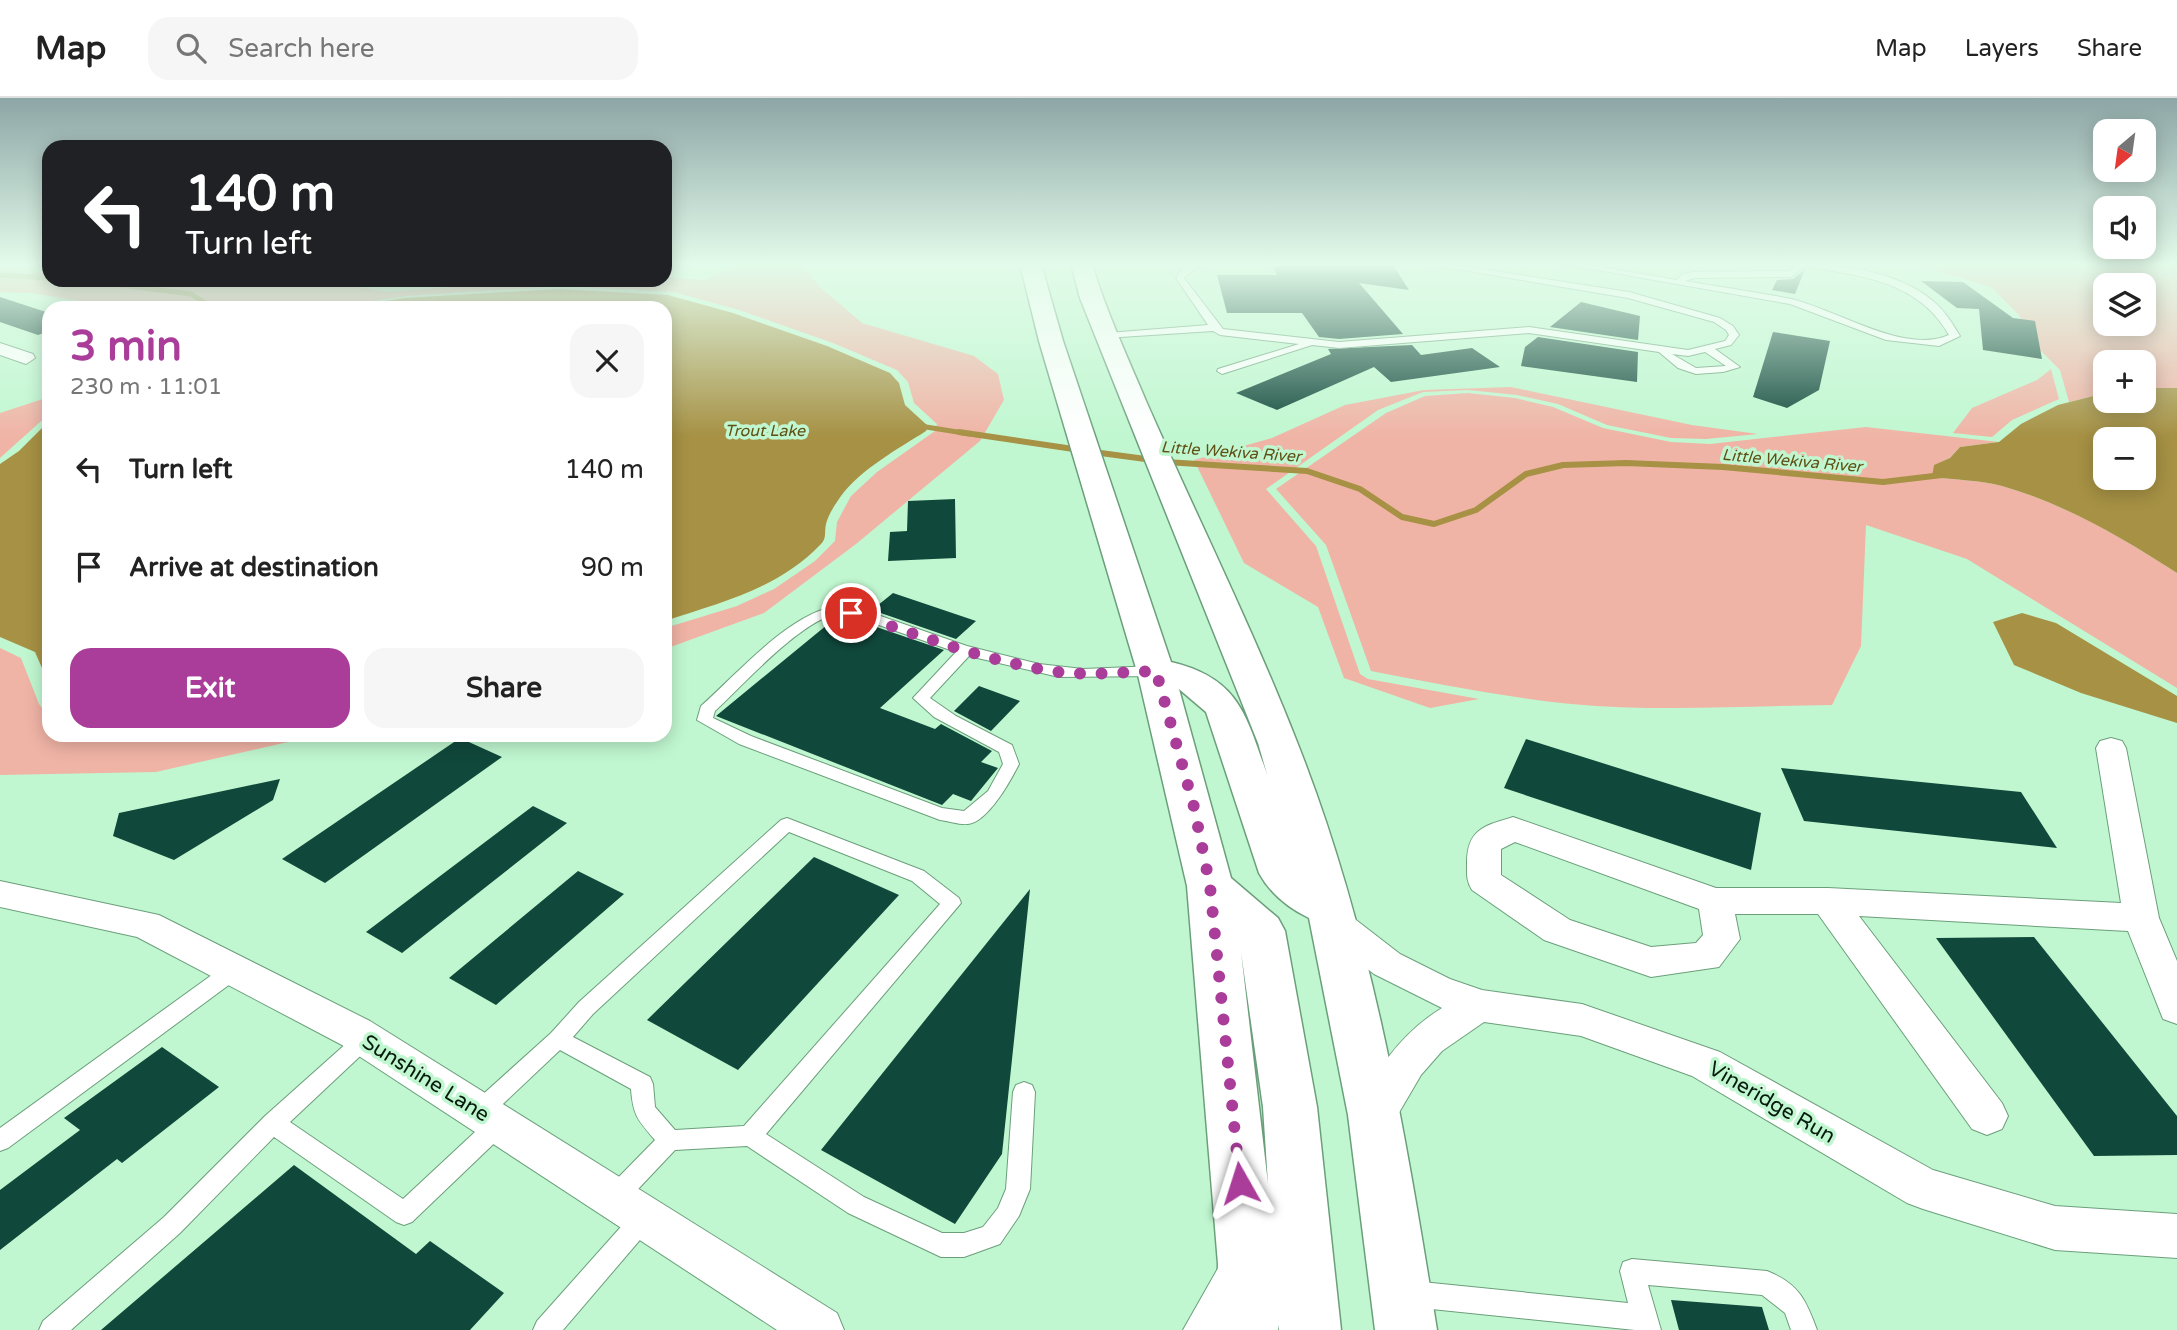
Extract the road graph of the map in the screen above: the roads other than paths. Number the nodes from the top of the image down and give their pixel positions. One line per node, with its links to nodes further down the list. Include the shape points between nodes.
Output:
1 (1043, 321): 16 (main road)
2 (1093, 321): 8 (main road)
3 (1209, 321): 7 (lane)
4 (1718, 321): 11 (lane, via 1734,335 1728,343)
5 (1844, 321): 6 (lane, via 1886,337 1939,343 1955,336)
6 (1946, 321)
7 (1212, 328): 8 (lane); 9 (lane)
8 (1096, 335): 22 (main road, via 1149,439 1278,743)
9 (1313, 342): 12 (lane, via 1380,343 1529,330); 14 (lane)
10 (0, 349): 13 (street)
11 (1708, 349): 12 (lane); 12 (lane, via 1735,367 1710,372 1682,369)
12 (1664, 352)
13 (26, 358)
14 (1222, 371)
15 (965, 651): 15 (lane, via 851,613 824,613 707,709 705,720 745,740 940,814 968,818 994,795 1011,764 1006,748 934,712 920,698); 16 (lane, via 1062,672)
16 (1156, 671): 18 (main road, via 1194,807); 22 (main road, via 1186,676 1211,690 1226,710 1281,873)
17 (2111, 748): 23 (street)
18 (1210, 886): 39 (main road); 47 (main road, via 1261,932 1290,1107)
19 (0, 894): 24 (street, Sunshine Lane, via 146,925)
20 (1715, 901): 20 (street, via 1513,829 1485,844 1484,881 1558,930 1651,961 1706,957 1722,939); 21 (street)
21 (1828, 901): 23 (street); 31 (street)
22 (1332, 915): 25 (street, Vineridge Run, via 1387,964); 30 (main road)
23 (2141, 918): 26 (street)
24 (234, 970): 27 (street, Sunshine Lane); 36 (lane)
25 (1480, 1006): 30 (street, via 1443,1024 1409,1055); 38 (street, Vineridge Run, via 1582,1020 1706,1064 1923,1188 2054,1228)
26 (2177, 1008)
27 (365, 1039): 32 (street, Sunshine Lane); 33 (lane)
28 (558, 1039): 32 (lane); 34 (lane, via 787,824 918,876 952,903); 35 (lane, via 642,1084 645,1111)
29 (1024, 1092): 34 (lane, via 1018,1189 1007,1216 990,1236 964,1245 942,1245 856,1205)
30 (1375, 1115): 40 (main road)
31 (1987, 1116)
32 (489, 1118): 33 (lane, via 404,1214); 37 (street, Sunshine Lane)
33 (273, 1123): 42 (lane, via 172,1225)
34 (750, 1136): 35 (lane)
35 (670, 1140): 37 (lane)
36 (0, 1141)
37 (629, 1208): 43 (lane); 44 (street, Sunshine Lane)
38 (2177, 1236)
39 (1248, 1264): 45 (street); 46 (main road)
40 (1405, 1311): 41 (lane)
41 (1646, 1324): 48 (lane, via 1632,1271 1767,1283 1795,1304)
42 (52, 1330)
43 (546, 1330)
44 (820, 1330)
45 (1207, 1330)
46 (1247, 1330)
47 (1310, 1330)
48 (1804, 1330)

